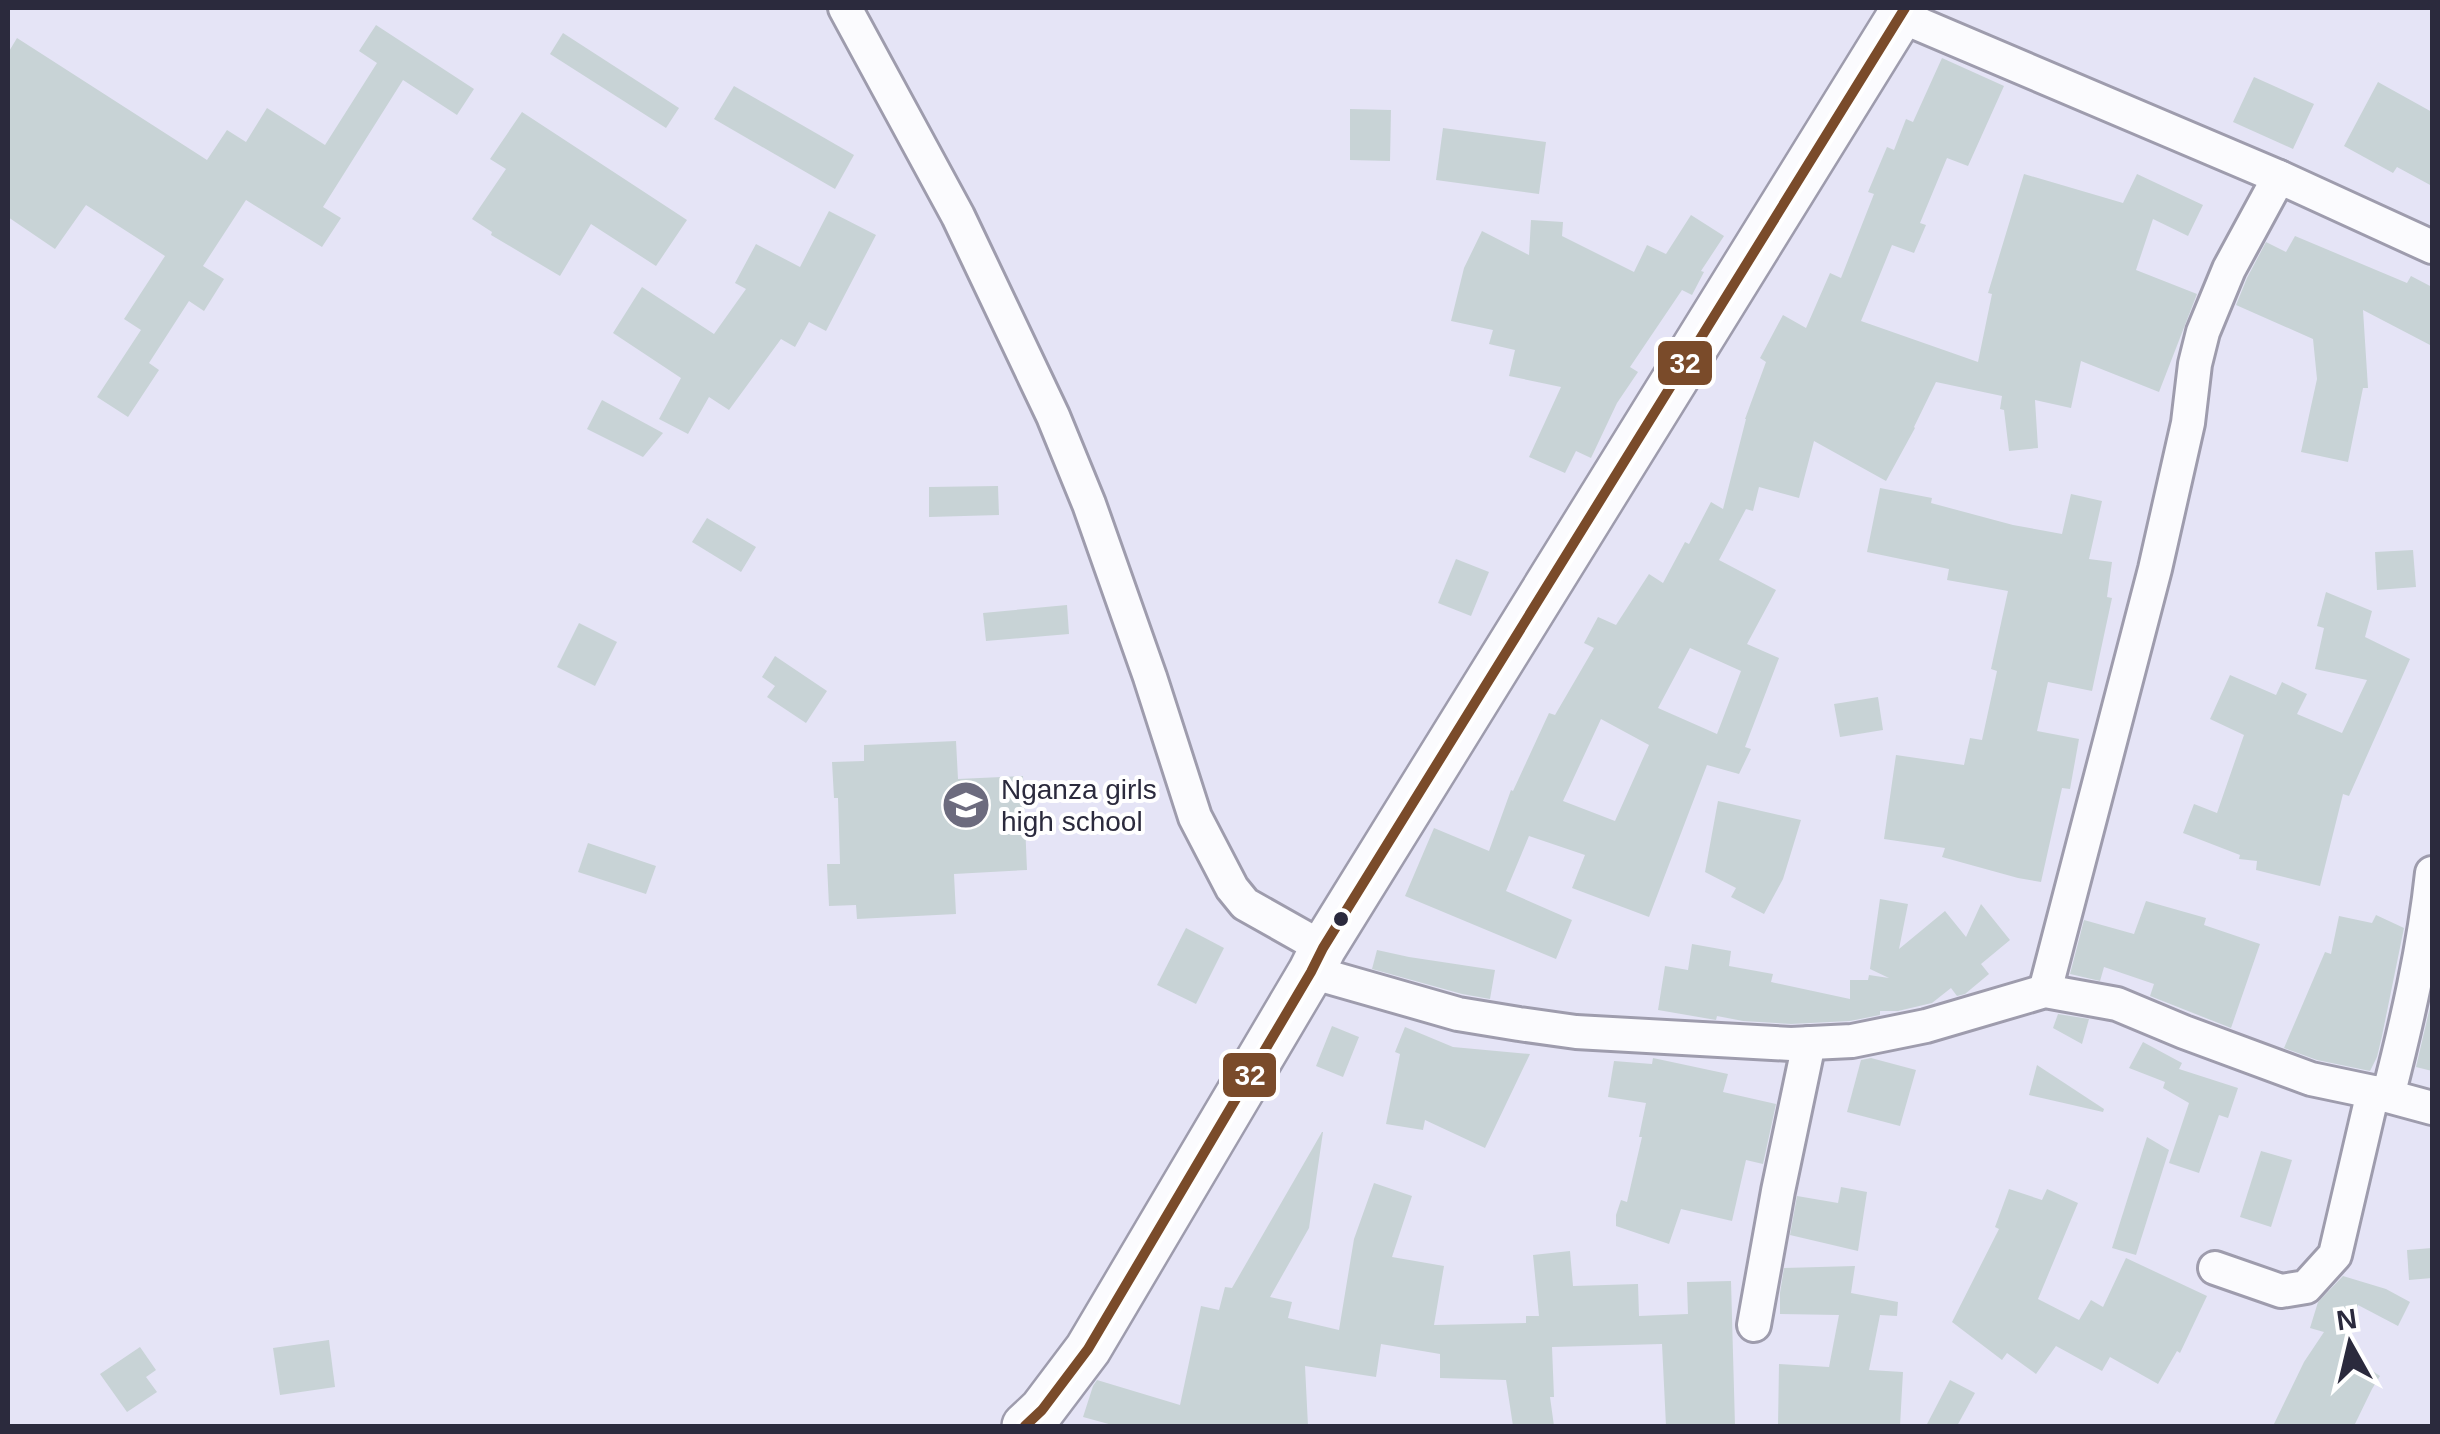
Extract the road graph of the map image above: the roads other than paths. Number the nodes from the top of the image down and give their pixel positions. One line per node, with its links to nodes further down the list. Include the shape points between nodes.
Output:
1 (844, 8): 6 (street, via 958,216 1053,416 1195,817 1245,904)
2 (1903, 12): 3 (street); 6 (main road)
3 (2279, 177): 4 (street); 7 (street, via 2203,332 2155,569)
4 (2432, 247)
5 (2432, 873): 9 (street, via 2408,1019)
6 (1317, 960): 8 (street, via 1458,1014 1576,1032); 13 (main road, via 1088,1350)
7 (2045, 992): 8 (street, via 1926,1026); 9 (street, via 2117,1004 2312,1078)
8 (1809, 1043): 12 (street)
9 (2381, 1094): 10 (street); 11 (street, via 2335,1255 2306,1287 2282,1291)
10 (2432, 1108)
11 (2215, 1268)
12 (1754, 1324)
13 (1039, 1421)

